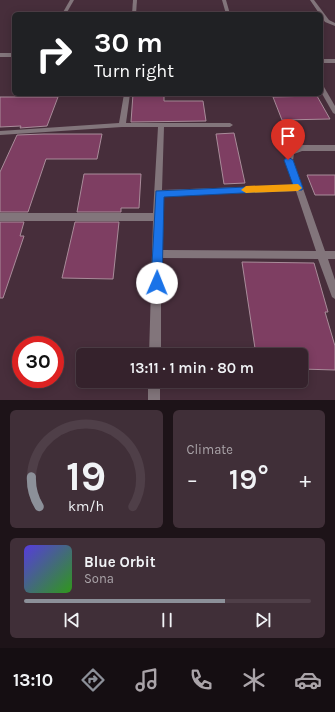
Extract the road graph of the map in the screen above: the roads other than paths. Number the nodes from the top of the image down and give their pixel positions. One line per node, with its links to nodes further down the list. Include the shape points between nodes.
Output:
1 (72, 0): 5 (street)
2 (135, 0): 6 (street)
3 (224, 0): 7 (street)
4 (312, 0): 8 (street)
5 (65, 12)
6 (134, 12)
7 (227, 12)
8 (320, 12)
9 (323, 16): 10 (street)
10 (335, 25)
11 (0, 55): 12 (street)
12 (12, 56)
13 (323, 61): 14 (street)
14 (335, 61)
15 (323, 91): 17 (street)
16 (127, 96): 19 (street)
17 (335, 112)
18 (230, 125): 20 (street)
19 (122, 126): 20 (street); 21 (street)
20 (161, 126): 24 (street)
21 (0, 133)
22 (335, 148): 23 (street, via 302,148 291,152 288,160)
23 (298, 188): 24 (street); 28 (street)
24 (159, 193): 26 (street)
25 (0, 217): 26 (street)
26 (157, 217): 27 (street)
27 (157, 254): 28 (street); 31 (street)
28 (322, 255): 29 (street); 30 (street)
29 (335, 255)
30 (335, 294)
31 (155, 348)
32 (154, 388): 33 (street)
33 (154, 400)

